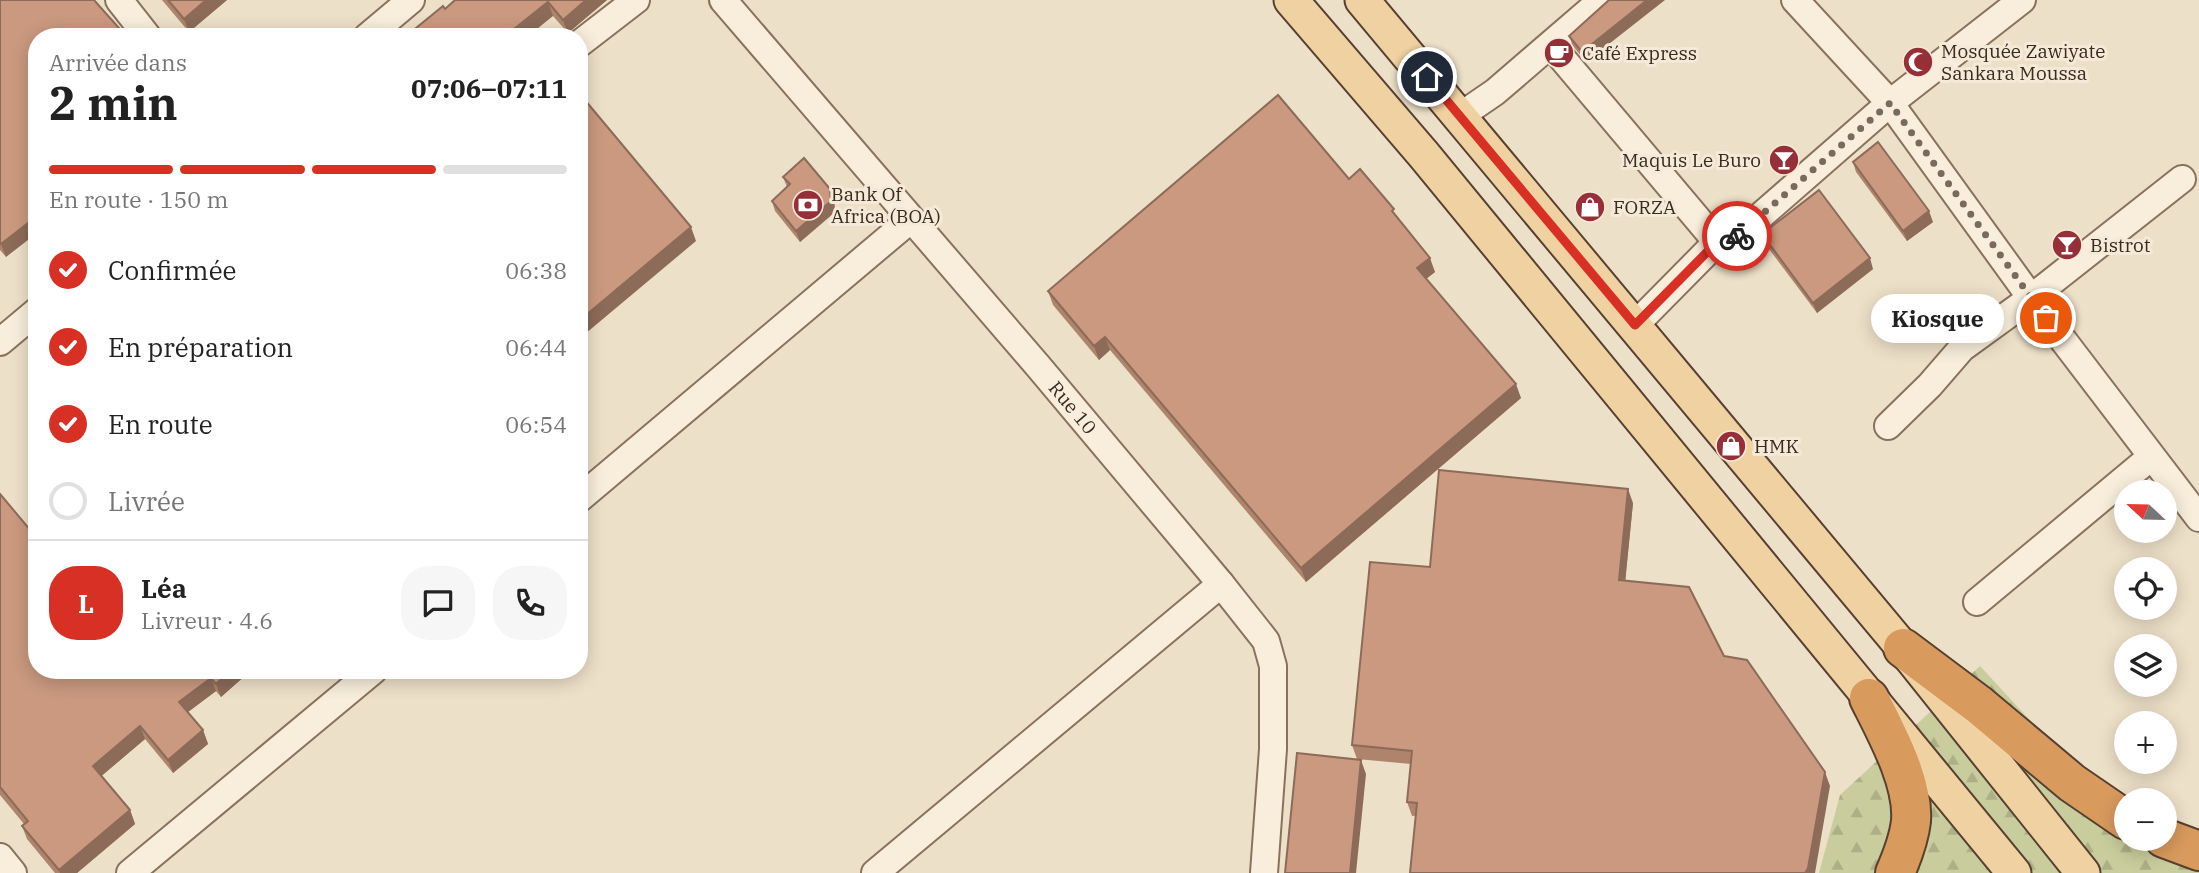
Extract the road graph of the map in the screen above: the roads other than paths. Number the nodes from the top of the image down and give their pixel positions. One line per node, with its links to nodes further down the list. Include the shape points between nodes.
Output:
1 (119, 0): 10 (street)
2 (411, 0): 11 (street)
3 (636, 0): 12 (street)
4 (723, 0): 17 (street, Rue 10)
5 (1291, 0): 31 (main road, via 1653,431)
6 (1362, 0): 15 (main road)
7 (1602, 0): 13 (street)
8 (1795, 0): 14 (street)
9 (2022, 0): 14 (street)
10 (141, 28)
11 (378, 28)
12 (588, 37)
13 (1551, 45): 15 (street); 18 (street)
14 (1890, 103): 18 (street, via 1734,239); 19 (street)
15 (1460, 116): 21 (main road)
16 (2182, 179): 19 (street)
17 (911, 220): 25 (street); 27 (street, Rue 10)
18 (1717, 242): 21 (street)
19 (2031, 298): 23 (street, via 1962,348); 24 (street)
20 (28, 319): 22 (street)
21 (1635, 325): 29 (main road)
22 (0, 342)
23 (1888, 426)
24 (2151, 457): 26 (street); 28 (street)
25 (588, 491)
26 (2199, 518)
27 (1222, 584): 38 (street); 39 (street, Rue 10, via 1266,641 1273,666)
28 (1977, 602)
29 (1903, 648): 32 (highway); 42 (main road)
30 (363, 679): 37 (street)
31 (1869, 698): 40 (highway, via 1909,792 1911,820); 41 (main road)
32 (2114, 812)
33 (2177, 843): 34 (highway)
34 (2199, 851)
35 (0, 857): 36 (street)
36 (13, 873)
37 (130, 873)
38 (875, 873)
39 (1265, 873)
40 (1895, 873)
41 (2014, 873)
42 (2083, 873)

